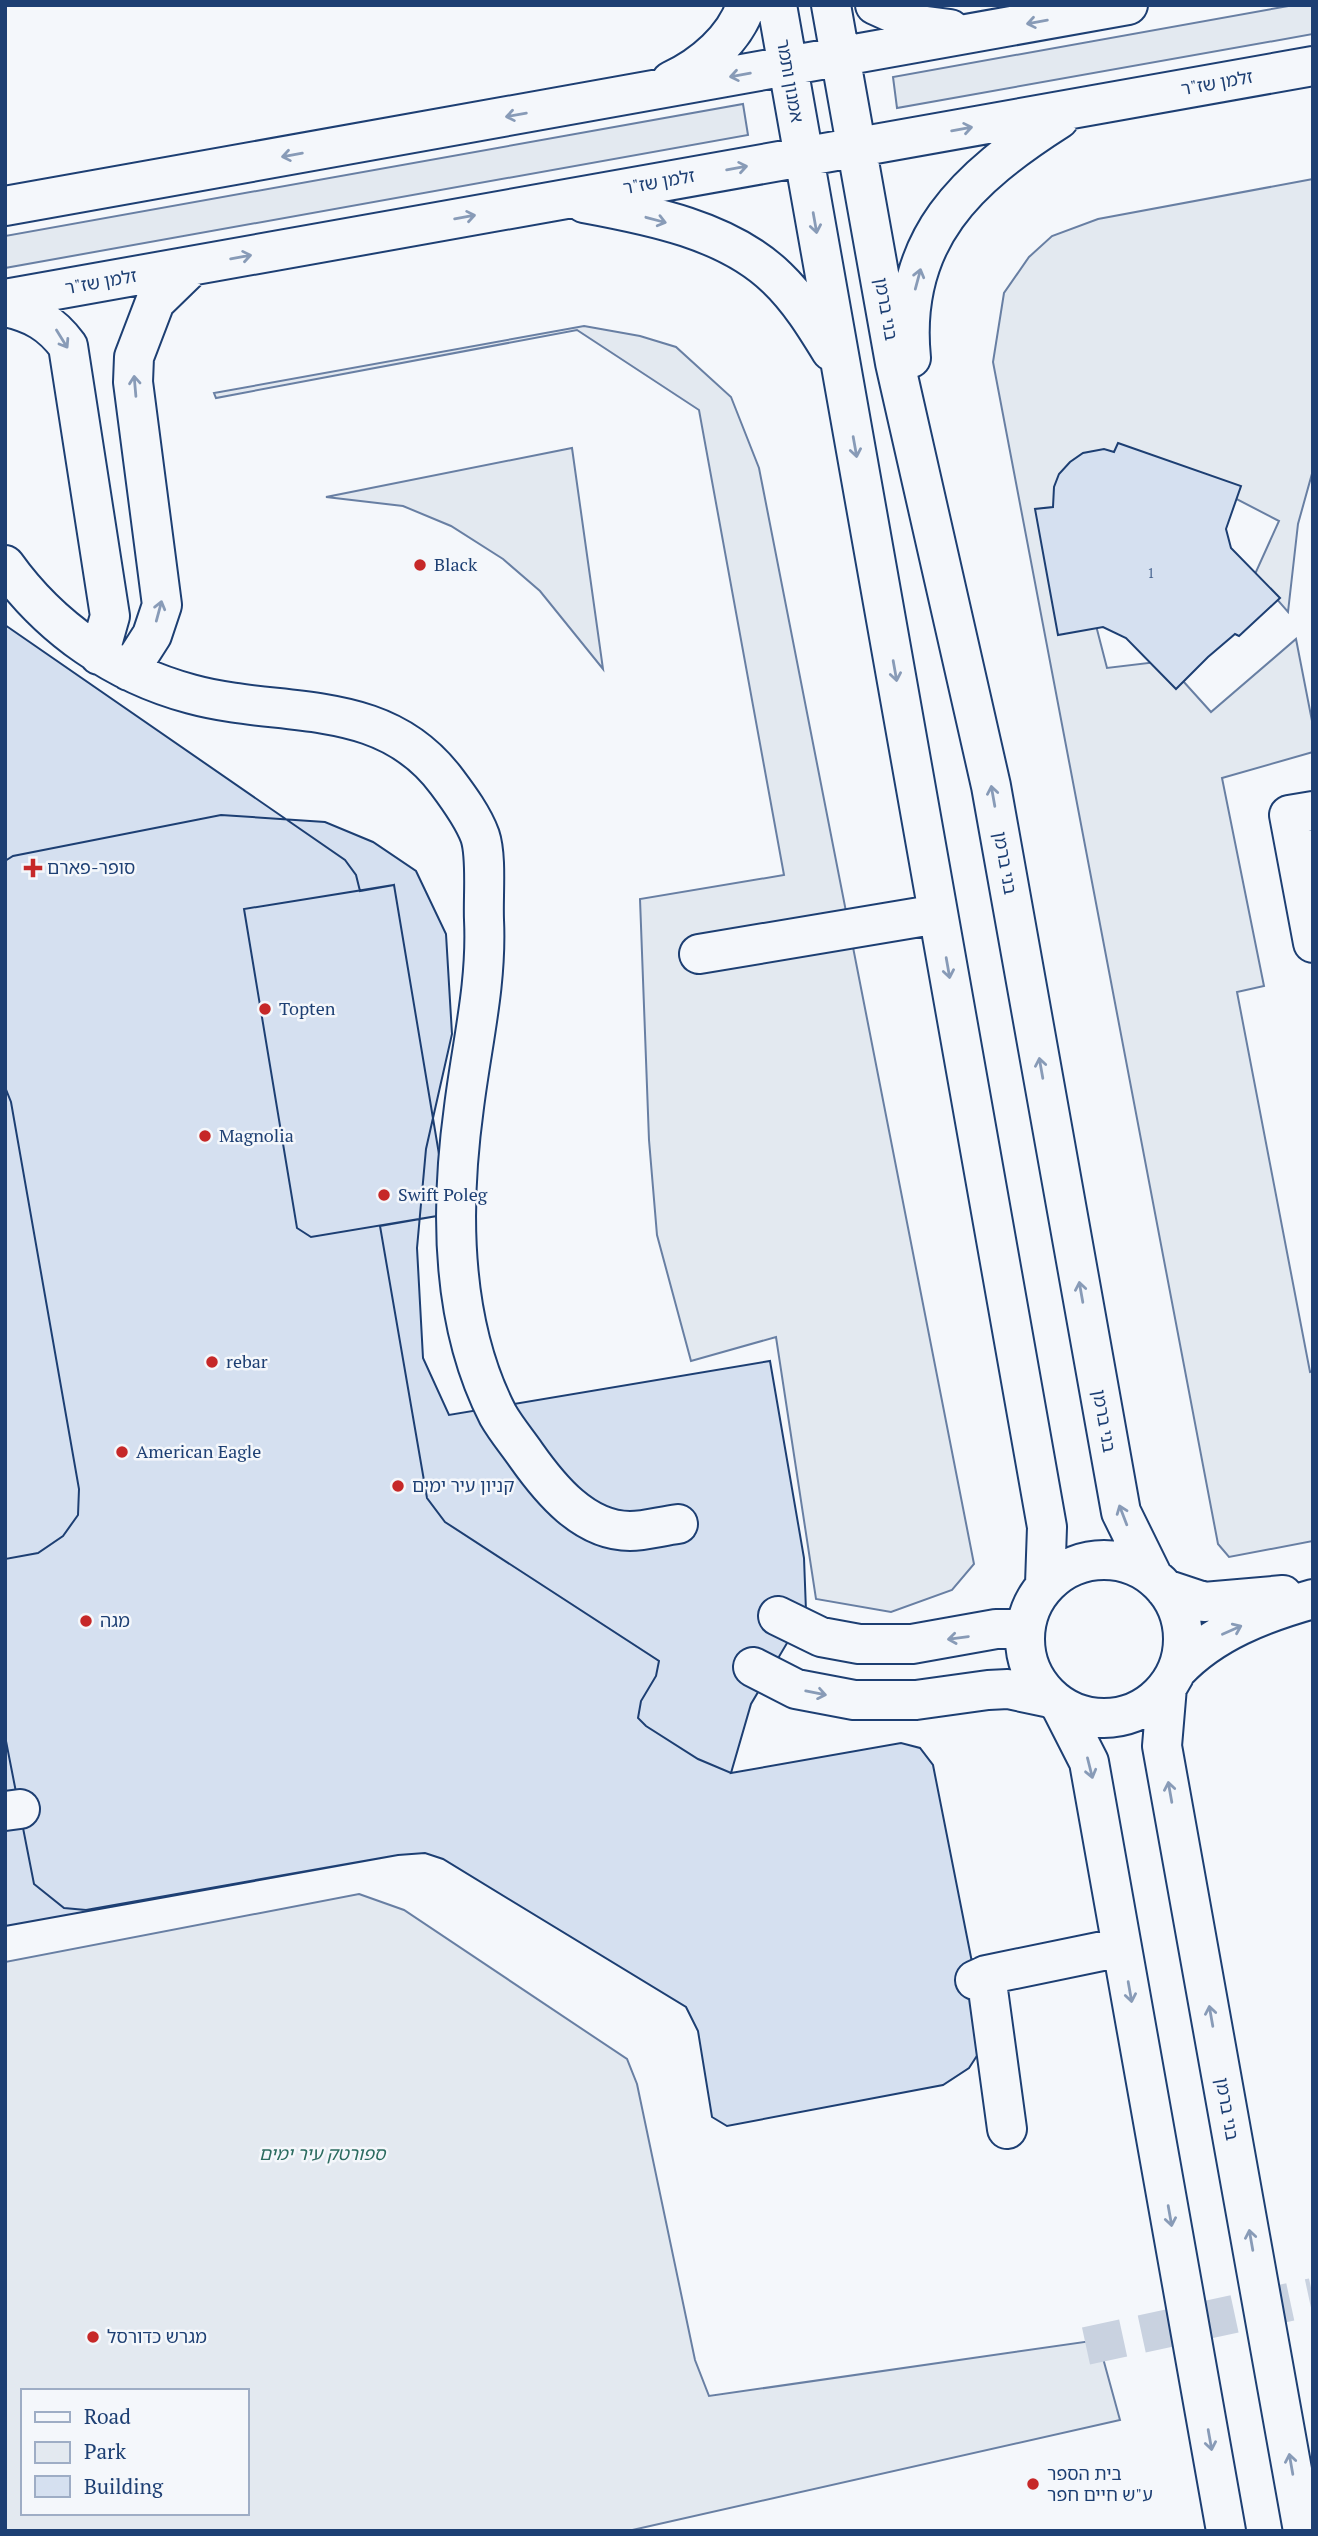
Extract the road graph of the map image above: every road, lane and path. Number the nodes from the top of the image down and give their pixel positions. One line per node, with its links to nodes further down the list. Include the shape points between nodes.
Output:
1 (747, 5): 10 (street, via 723,44 689,73)
2 (777, 5): 8 (street, אמנון ותמר)
3 (831, 5): 7 (street)
4 (875, 5): 6 (street, via 919,25)
5 (1128, 5): 6 (street, one-way to 6)
6 (973, 33): 7 (street)
7 (841, 56): 8 (street); 12 (street)
8 (788, 66): 10 (street, one-way to 10); 13 (street, אמנון ותמר)
9 (1313, 66): 11 (street, זלמן שז"ר)
10 (649, 92): 15 (street, one-way to 15)
11 (1075, 108): 12 (street, זלמן שז"ר, one-way to 11); 20 (street, one-way to 11, via 910,350 917,278 928,247 948,212 976,178)
12 (857, 147): 13 (street, זלמן שז"ר); 20 (street, בני ברמן, via 895,363)
13 (803, 156): 14 (street, זלמן שז"ר, one-way to 13); 19 (street, one-way to 19)
14 (565, 199): 16 (street, זלמן שז"ר, one-way to 14); 19 (street, one-way to 19, via 688,228 751,258 801,304)
15 (5, 206)
16 (192, 266): 17 (street, זלמן שז"ר); 22 (street, one-way to 16, via 152,635 162,605 133,382 134,357 155,302)
17 (5, 299)
18 (5, 307): 22 (street, one-way to 22, via 26,311 53,326 68,346)
19 (841, 365): 24 (street, one-way to 24)
20 (924, 492): 28 (street, בני ברמן, one-way to 20, via 1121,1512 991,786)
21 (5, 565): 22 (street, via 42,609)
22 (114, 663): 27 (street, via 159,685 218,701 306,709 363,722 417,752 457,795 481,838 485,949 480,1014 463,1108 454,1233 480,1373 499,1417 543,1479 576,1511 605,1527 629,1531)
23 (1313, 811): 25 (street, via 1289,815)
24 (938, 914): 26 (street); 29 (street, one-way to 29, via 1047,1527)
25 (1313, 943)
26 (699, 954)
27 (678, 1524)
28 (1159, 1583): 29 (street, via 1132,1565 1109,1560 1063,1570); 30 (street, via 1204,1602); 35 (street, via 1176,1608 1182,1628)
29 (1045, 1584): 33 (street)
30 (1313, 1591)
31 (1313, 1599): 35 (street, one-way to 31, via 1194,1652 1218,1636)
32 (778, 1616): 33 (street, one-way to 32, via 996,1629 912,1644 859,1644 821,1637)
33 (1026, 1629): 36 (street, via 1026,1656 1034,1679)
34 (754, 1667): 36 (street, one-way to 36, via 796,1689 854,1700 916,1700 1008,1689)
35 (1172, 1678): 36 (street, via 1151,1703 1130,1714 1083,1716); 40 (street, בני ברמן, one-way to 35, via 1162,1746)
36 (1056, 1703): 37 (street, one-way to 37, via 1089,1762)
37 (1122, 1947): 38 (street, via 981,1978); 39 (street, one-way to 39)
38 (1007, 2129)
39 (1226, 2531)
40 (1303, 2531)

